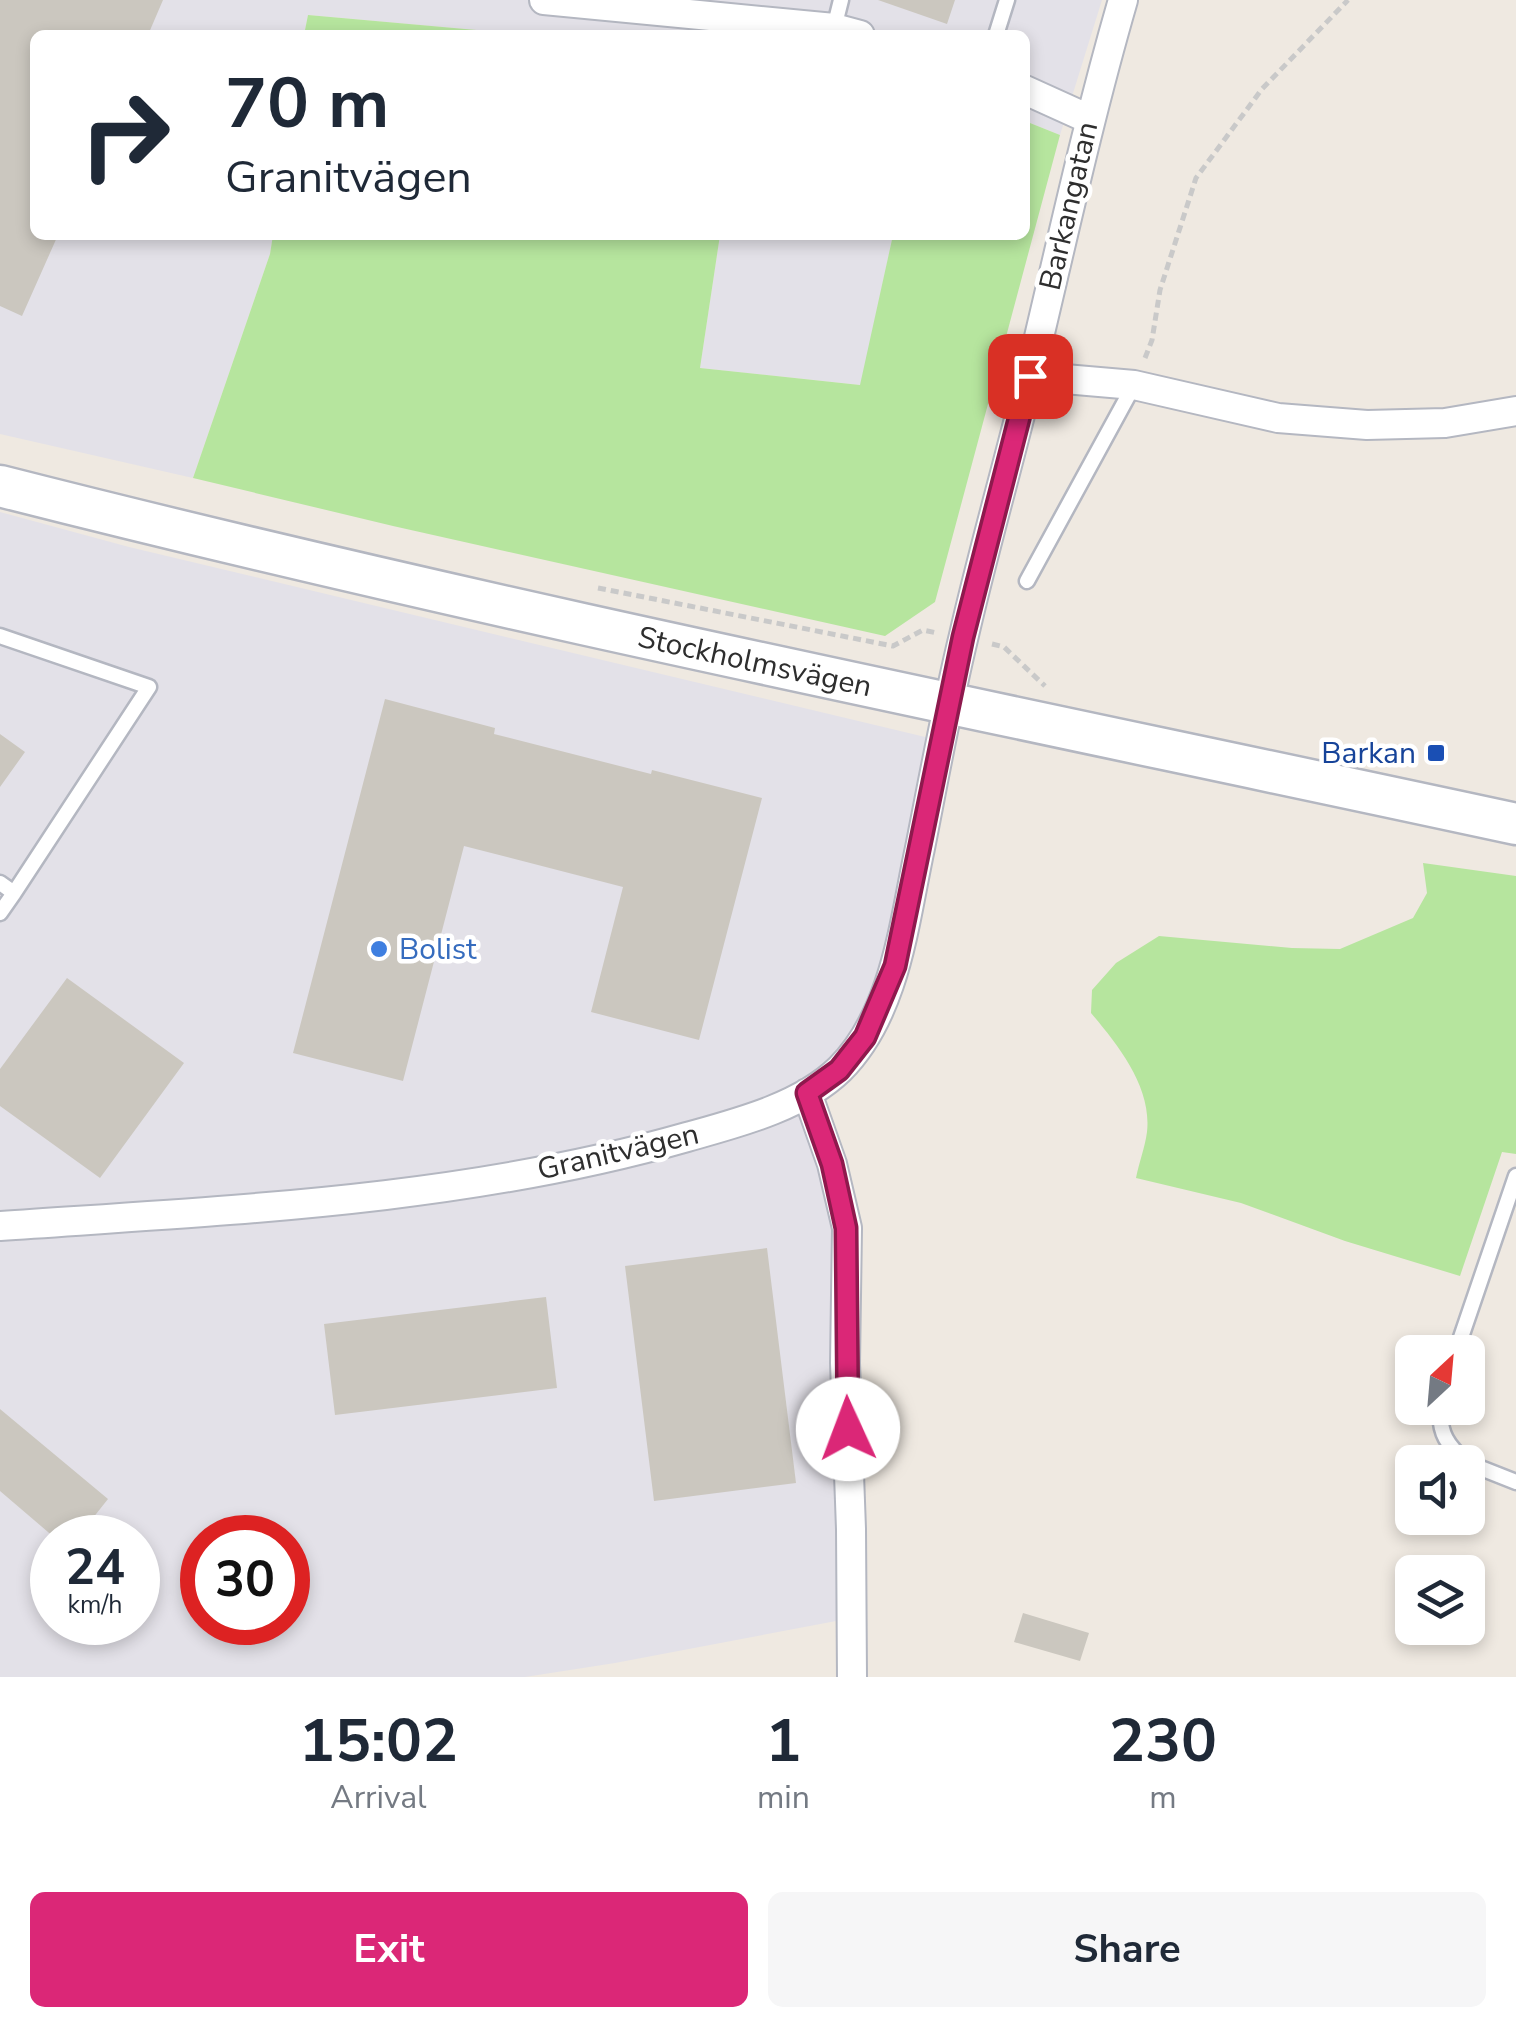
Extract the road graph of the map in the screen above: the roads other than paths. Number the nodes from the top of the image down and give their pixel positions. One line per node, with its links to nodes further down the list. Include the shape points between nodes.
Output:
1 (544, 0): 5 (street)
2 (841, 0): 6 (lane)
3 (1007, 0): 7 (lane)
4 (1123, 0): 9 (street, Barkangatan)
5 (828, 30)
6 (847, 30)
7 (998, 30)
8 (1030, 92): 9 (street)
9 (1089, 119): 10 (street, Barkangatan)
10 (1030, 376): 11 (street); 16 (street, Barkangatan)
11 (1134, 385): 12 (street, via 1278,418 1366,425 1444,423); 14 (lane)
12 (1516, 411)
13 (0, 486): 16 (main road, Stockholmsvägen, via 242,548)
14 (1028, 580)
15 (0, 636): 19 (lane, via 148,687)
16 (950, 705): 17 (main road, Stockholmsvägen); 21 (street, Granitvägen, via 895,966 865,1037 839,1070)
17 (1515, 830)
18 (0, 883): 19 (lane)
19 (14, 893): 20 (lane)
20 (0, 913)
21 (807, 1093): 23 (street, Granitvägen, via 732,1124 530,1174 340,1202); 27 (street, via 846,1228)
22 (1516, 1176): 24 (lane)
23 (0, 1226)
24 (1462, 1335)
25 (1485, 1470): 26 (lane)
26 (1516, 1482)
27 (852, 1677)

